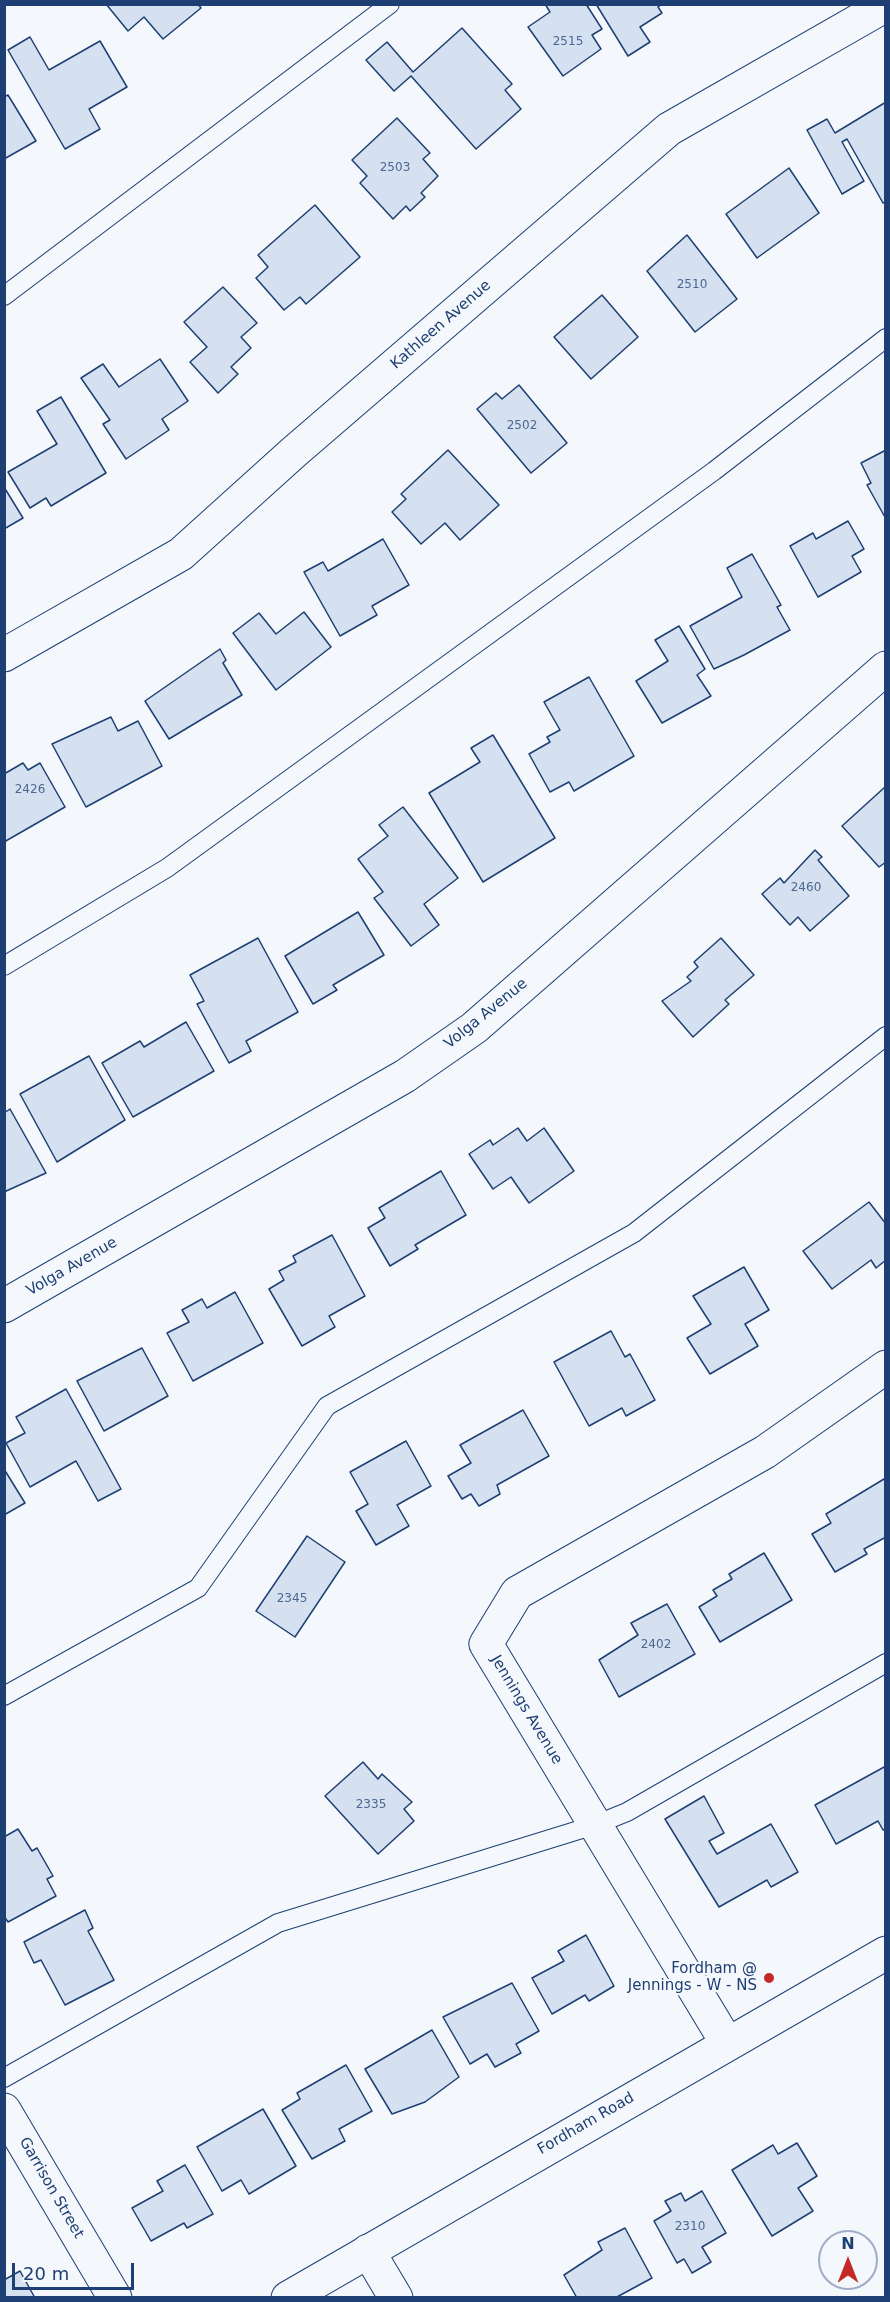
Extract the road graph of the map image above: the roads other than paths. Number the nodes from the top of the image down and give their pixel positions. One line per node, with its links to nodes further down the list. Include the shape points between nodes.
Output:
1 (390, 4): 3 (lane)
2 (885, 5): 5 (street, Kathleen Avenue, via 669,129 181,554)
3 (4, 296)
4 (885, 338): 7 (lane, via 714,471 166,868)
5 (4, 655)
6 (885, 668): 9 (street, Volga Avenue, via 474,1029 405,1076)
7 (4, 966)
8 (885, 1036): 12 (lane, via 634,1233 327,1406 198,1588)
9 (4, 1306)
10 (885, 1367): 13 (street, Jennings Avenue, via 765,1452 517,1593 486,1644)
11 (885, 1663): 13 (lane, via 627,1812)
12 (4, 1696)
13 (596, 1826): 15 (street, Jennings Avenue); 16 (lane, via 278,1923)
14 (885, 1953): 15 (street, Fordham Road)
15 (727, 2043): 18 (street, Fordham Road)
16 (4, 2078)
17 (4, 2110): 19 (street, Garrison Street)
18 (368, 2251): 20 (street, Fordham Road); 21 (street)
19 (115, 2298)
20 (288, 2298)
21 (396, 2298)

